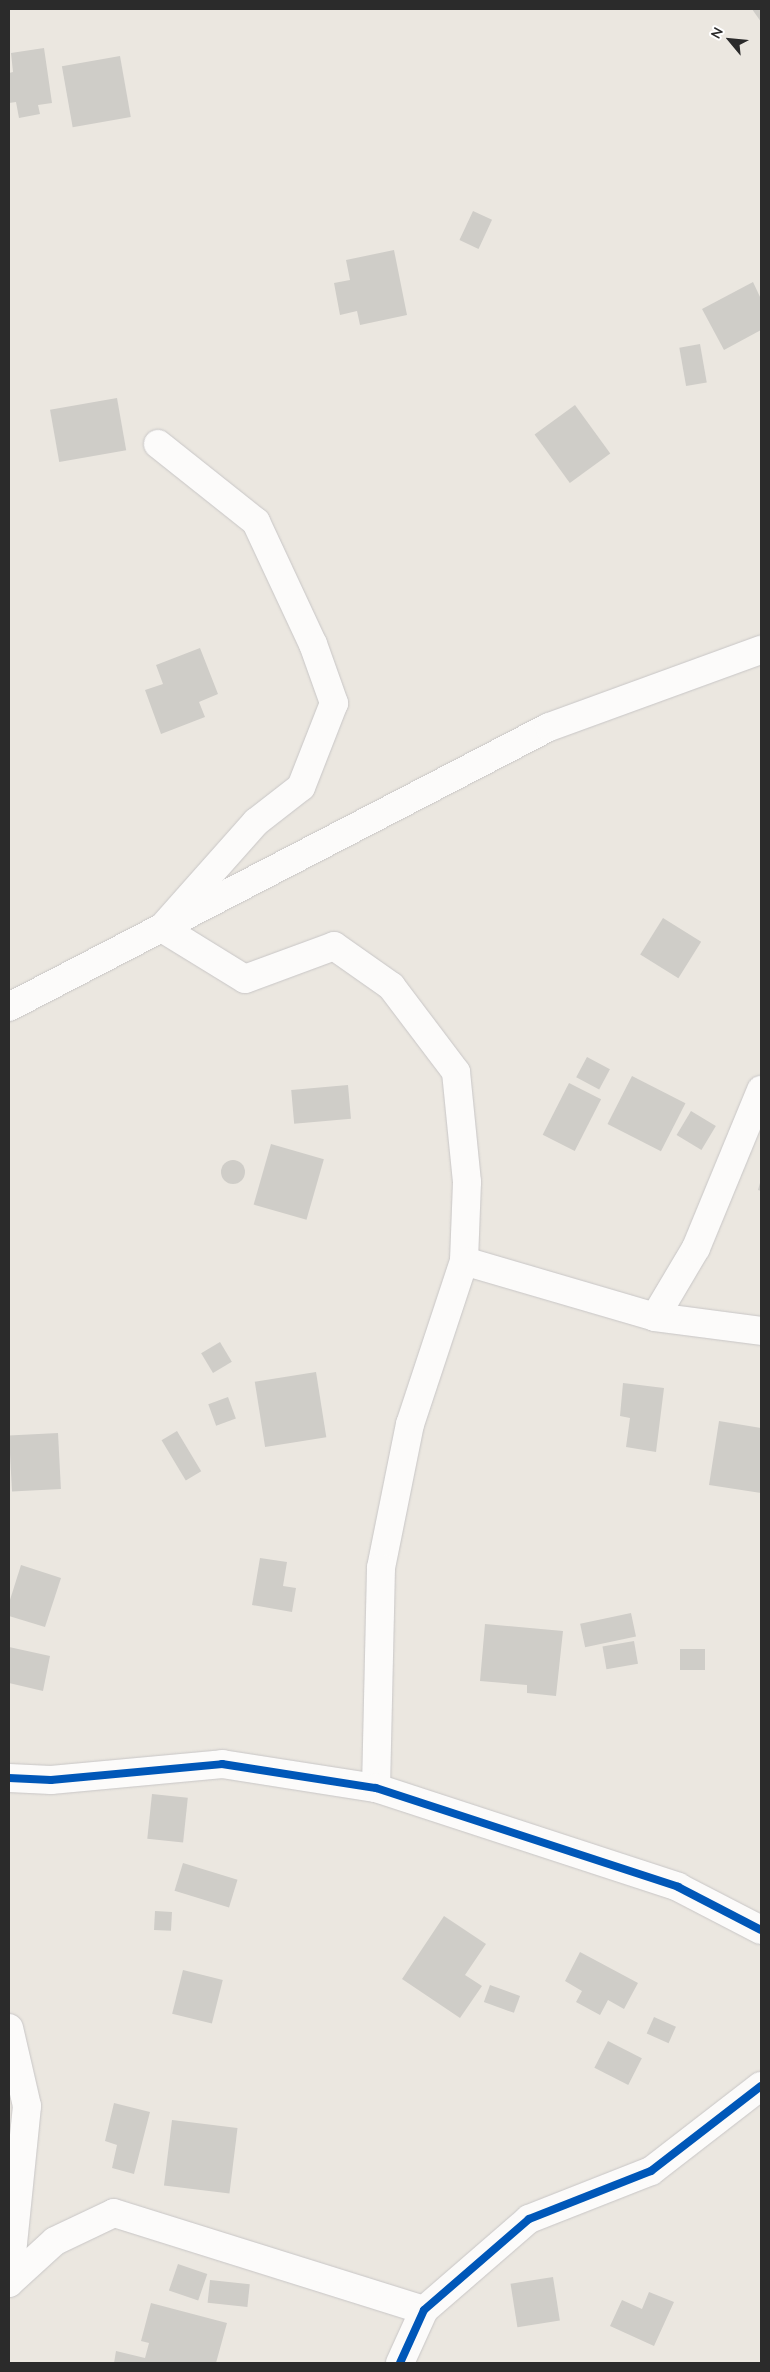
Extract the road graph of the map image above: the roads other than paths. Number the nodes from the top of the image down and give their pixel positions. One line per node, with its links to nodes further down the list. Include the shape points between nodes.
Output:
1 (158, 444): 3 (street, via 256,522 313,644 334,703 301,787 256,822)
2 (761, 650): 3 (street, via 549,727)
3 (162, 928): 4 (street); 6 (street, via 245,979 334,946 391,986 456,1072 467,1182)
4 (9, 1007)
5 (761, 1090): 7 (street, via 696,1248)
6 (464, 1261): 7 (street); 10 (street, via 410,1424 381,1568)
7 (655, 1317): 8 (street)
8 (761, 1331)
9 (9, 1778): 10 (street, via 51,1780 222,1764)
10 (376, 1788): 11 (street, via 678,1887)
11 (761, 1930)
12 (9, 2028): 14 (street, via 27,2106)
13 (761, 2086): 15 (street, via 651,2171 528,2219)
14 (9, 2283): 15 (street, via 55,2241 114,2213)
15 (424, 2310): 16 (street)
16 (400, 2363)

